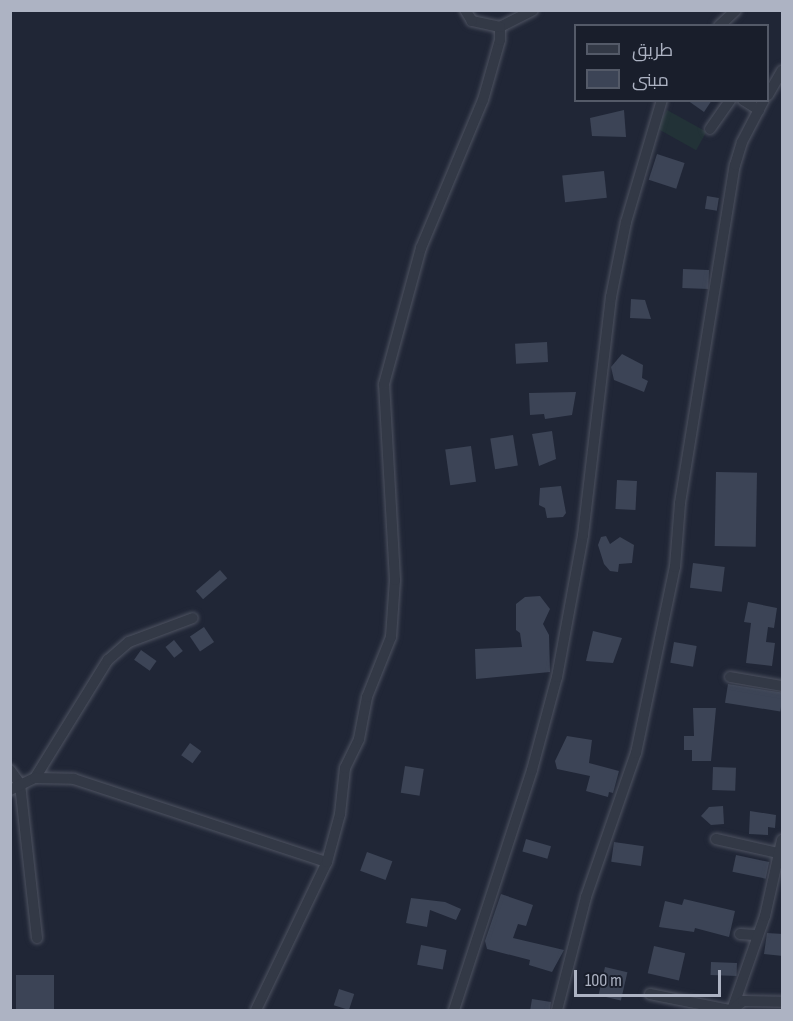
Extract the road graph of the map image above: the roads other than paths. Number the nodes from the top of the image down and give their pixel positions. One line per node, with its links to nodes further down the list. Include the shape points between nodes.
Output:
1 (465, 10): 5 (street, via 472,21)
2 (533, 10): 5 (street)
3 (736, 10): 4 (street)
4 (721, 24)
5 (500, 27): 21 (street, via 483,100 421,248 386,375 382,400 395,580 394,622 388,652 367,697 359,739 345,768 340,814)
6 (783, 71): 7 (street)
7 (769, 93)
8 (661, 102): 28 (street, via 626,222 611,297 583,535 557,677 532,770)
9 (729, 102): 11 (street)
10 (762, 105): 29 (street, via 735,165 680,503 675,567 636,753 586,897)
11 (710, 129)
12 (193, 618): 16 (street, via 129,642 108,660)
13 (730, 677): 14 (street)
14 (783, 686)
15 (10, 770): 17 (street)
16 (35, 778): 17 (street); 21 (street, via 64,777 90,783)
17 (15, 787): 24 (street)
18 (716, 839): 20 (street)
19 (783, 840): 20 (street)
20 (778, 853): 23 (street, via 765,916)
21 (327, 862): 27 (street)
22 (740, 933): 23 (street)
23 (755, 935): 30 (street)
24 (37, 938)
25 (650, 994): 30 (street)
26 (783, 1002): 30 (street, via 743,1001)
27 (256, 1011)
28 (454, 1011)
29 (557, 1011)
30 (731, 1011)

